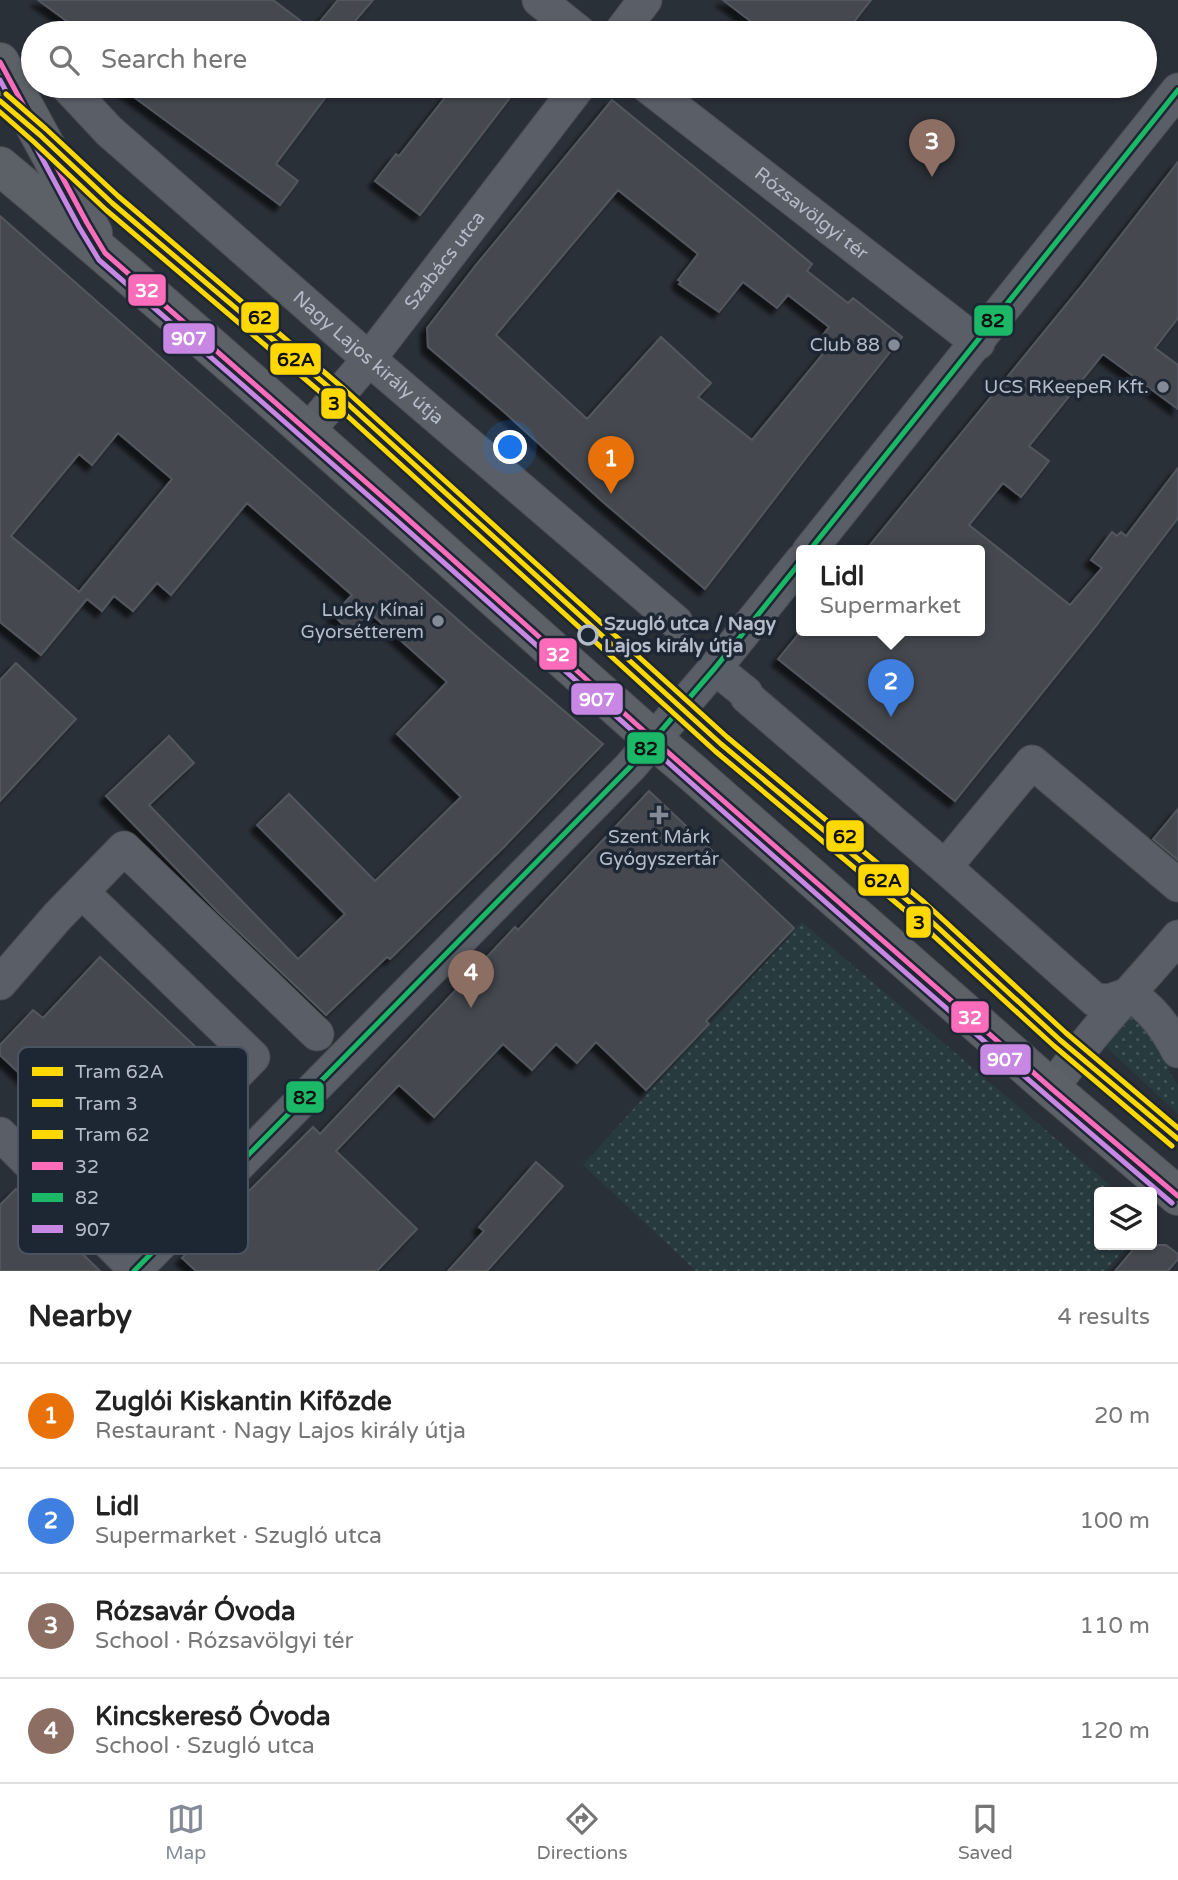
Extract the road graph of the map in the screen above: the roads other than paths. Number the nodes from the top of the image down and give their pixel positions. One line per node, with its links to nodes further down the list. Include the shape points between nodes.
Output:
1 (538, 0): 3 (street)
2 (645, 0): 4 (street)
3 (565, 21)
4 (629, 21)
5 (0, 62): 11 (main road)
6 (1178, 90): 12 (street)
7 (78, 98): 13 (street, Nagy Lajos király útja, via 108,131)
8 (570, 98): 13 (street, Szabács utca)
9 (663, 98): 12 (street, Rózsavölgyi tér)
10 (0, 166): 11 (main road)
11 (105, 253): 14 (main road)
12 (978, 342): 15 (street)
13 (369, 359): 14 (street, Szabács utca); 17 (street, Nagy Lajos király útja)
14 (307, 432): 19 (main road)
15 (814, 545)
16 (796, 567): 18 (street)
17 (676, 622)
18 (715, 668): 19 (street); 20 (street)
19 (654, 740): 29 (main road); 32 (street)
20 (945, 867): 21 (street, via 1032,762); 25 (street, via 1096,1000)
21 (1178, 885)
22 (82, 892): 24 (street); 26 (street, via 124,848); 27 (street)
23 (1178, 937): 25 (street)
24 (0, 983)
25 (1129, 994): 28 (street, via 1161,1022); 29 (street)
26 (317, 1034)
27 (243, 1047)
28 (1178, 1051)
29 (1052, 1089): 33 (main road)
30 (0, 1134): 31 (street)
31 (18, 1152)
32 (248, 1157)
33 (1178, 1196)
34 (119, 1254): 36 (street)
35 (153, 1254): 36 (street)
36 (136, 1271)

